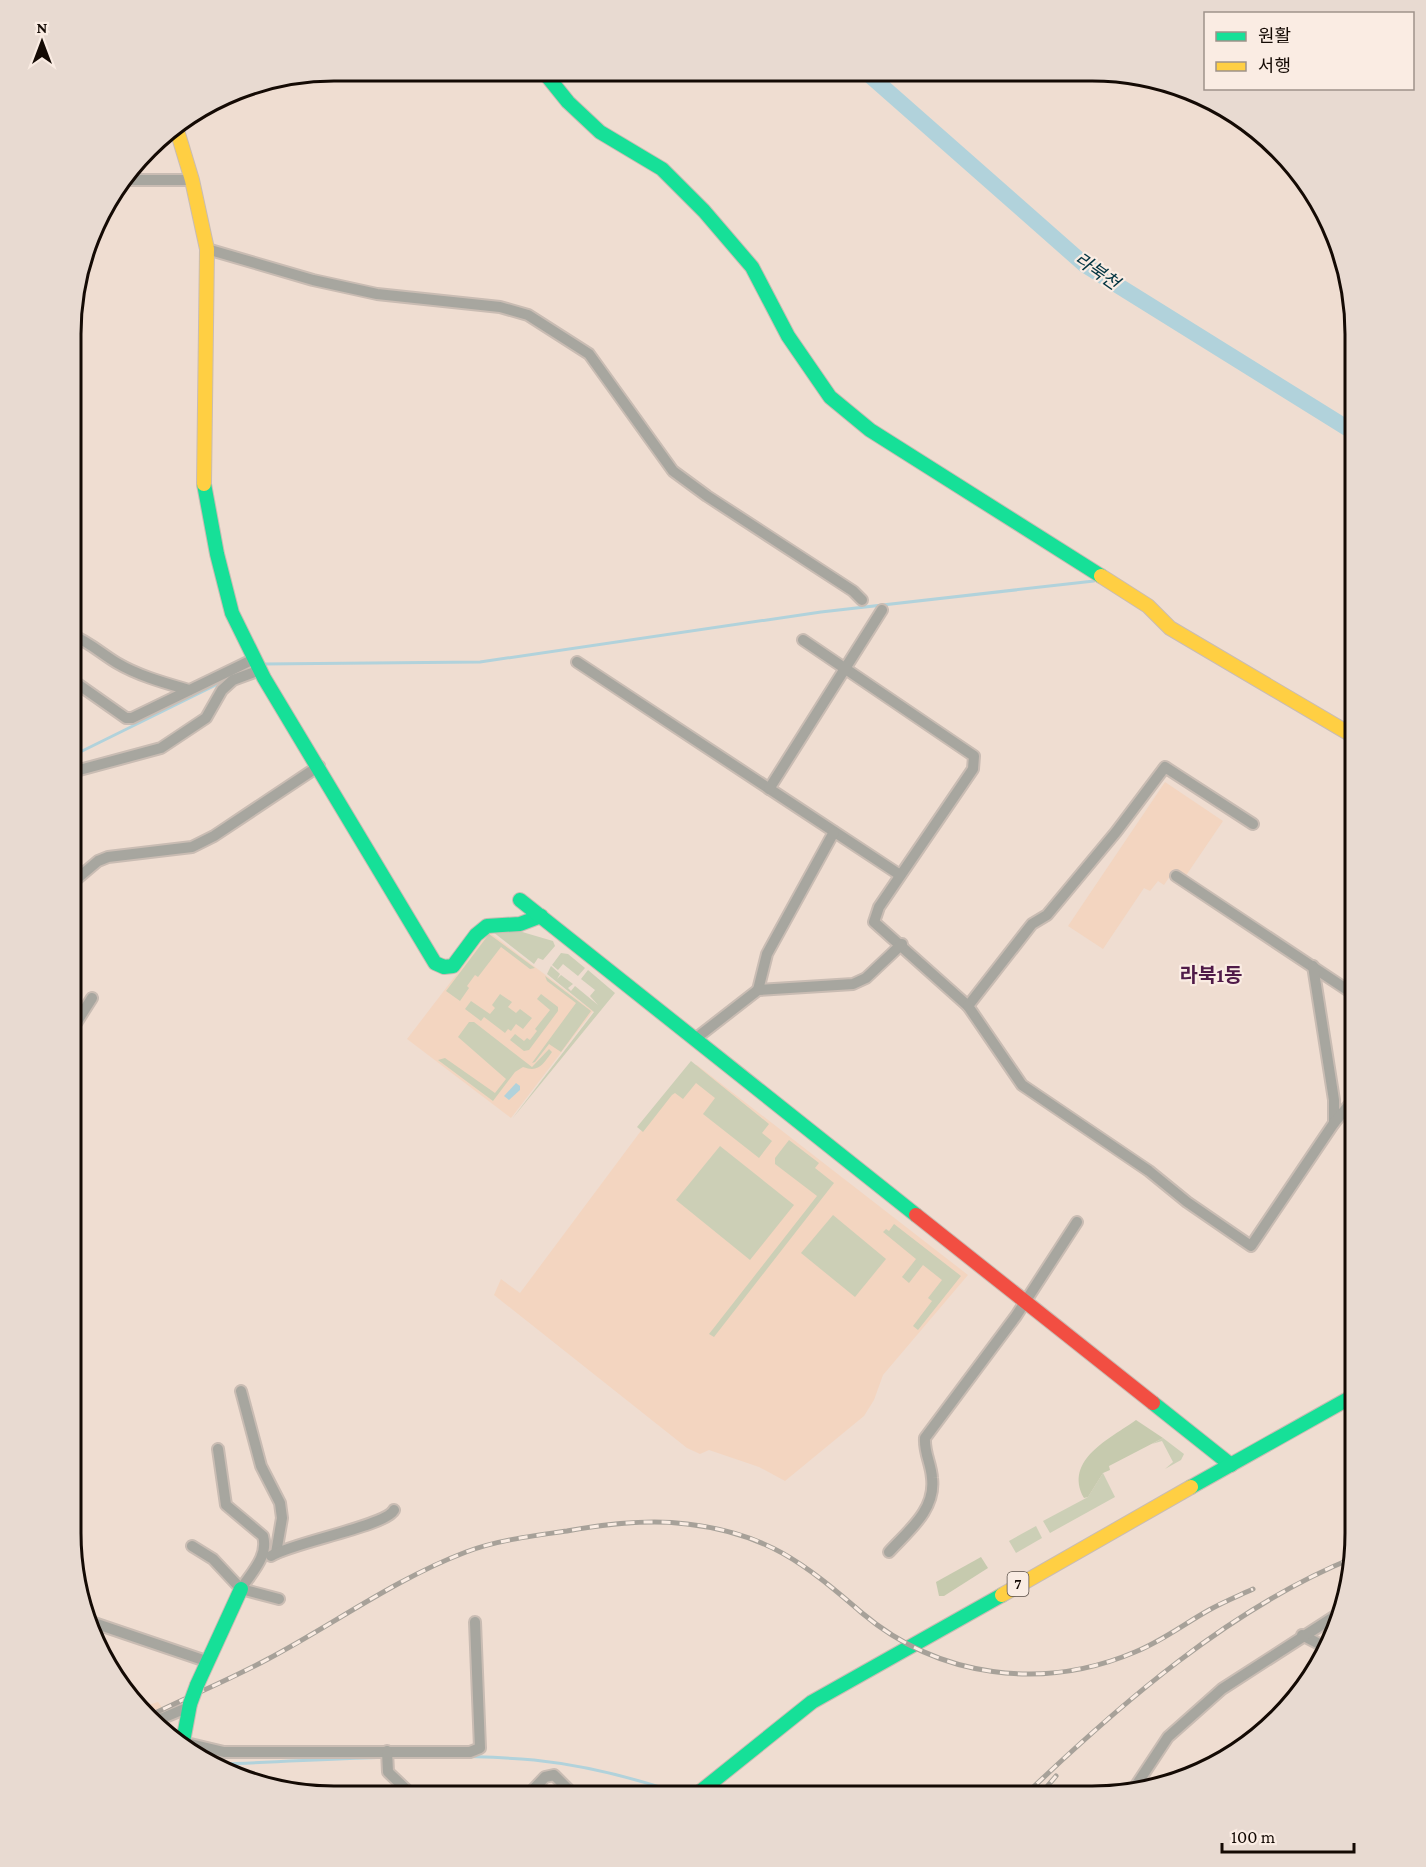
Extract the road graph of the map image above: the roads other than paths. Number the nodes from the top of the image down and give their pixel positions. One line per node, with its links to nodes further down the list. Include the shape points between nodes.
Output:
1 (551, 81): 15 (main road, via 600,132 662,169 734,243 762,283 788,336 844,411 1148,606 1170,628)
2 (178, 134): 4 (main road)
3 (133, 180): 4 (street)
4 (192, 180): 5 (main road)
5 (207, 249): 6 (street, via 377,294 500,307 528,315 589,354 673,471); 11 (main road, via 204,485 232,613)
6 (862, 600)
7 (882, 610): 12 (street)
8 (802, 640): 12 (street)
9 (81, 641): 14 (street, via 118,664)
10 (577, 663): 18 (street)
11 (257, 664): 14 (street); 16 (main road); 17 (street, via 222,690 206,718 169,743 148,753)
12 (845, 669): 18 (street); 22 (street, via 974,756 973,770)
13 (81, 686): 14 (street, via 132,718)
14 (189, 690)
15 (1345, 731)
16 (319, 766): 21 (street, via 192,847 108,857); 25 (main road, via 435,963 453,966 476,934 487,926 520,924)
17 (81, 770)
18 (769, 789): 20 (street)
19 (1252, 824): 31 (street, via 1166,767 1110,840 1047,915 1032,924)
20 (834, 832): 22 (street); 29 (street, via 767,954)
21 (81, 875)
22 (900, 875): 26 (street, via 874,922)
23 (1176, 876): 27 (street)
24 (520, 900): 25 (main road)
25 (541, 916): 33 (main road)
26 (902, 944): 29 (street, via 866,978 853,984); 31 (street)
27 (1313, 966): 28 (street); 35 (street, via 1334,1100)
28 (1345, 988)
29 (758, 990): 33 (street)
30 (92, 998): 32 (street)
31 (968, 1006): 35 (street, via 1022,1085 1251,1246)
32 (81, 1015)
33 (695, 1040): 37 (main road)
34 (1345, 1110): 35 (street)
35 (1334, 1123)
36 (1077, 1222): 37 (street)
37 (1025, 1303): 41 (main road); 44 (street, via 925,1438 932,1496 926,1511)
38 (241, 1391): 45 (street, via 261,1466 280,1503 282,1518)
39 (1345, 1401): 41 (main road, 7)
40 (219, 1449): 46 (street, via 226,1505 263,1536)
41 (1232, 1465): 64 (main road, 7, via 812,1701)
42 (394, 1510): 45 (street, via 382,1521)
43 (192, 1546): 47 (street, via 213,1559)
44 (889, 1552)
45 (276, 1553): 46 (street)
46 (261, 1562): 47 (street)
47 (241, 1589): 48 (street); 54 (main road)
48 (279, 1599)
49 (1330, 1618): 52 (street)
50 (475, 1622): 59 (street, via 480,1748)
51 (98, 1624): 54 (street)
52 (1302, 1635): 53 (street); 60 (street, via 1222,1689 1168,1737)
53 (1319, 1644)
54 (206, 1661): 55 (main road, bridge)
55 (189, 1705): 56 (street); 57 (main road)
56 (162, 1718)
57 (184, 1736)
58 (201, 1748): 59 (street)
59 (388, 1761): 61 (street)
60 (1138, 1782)
61 (406, 1786)
62 (536, 1786): 63 (street, via 545,1777 554,1775)
63 (565, 1786)
64 (707, 1786)

